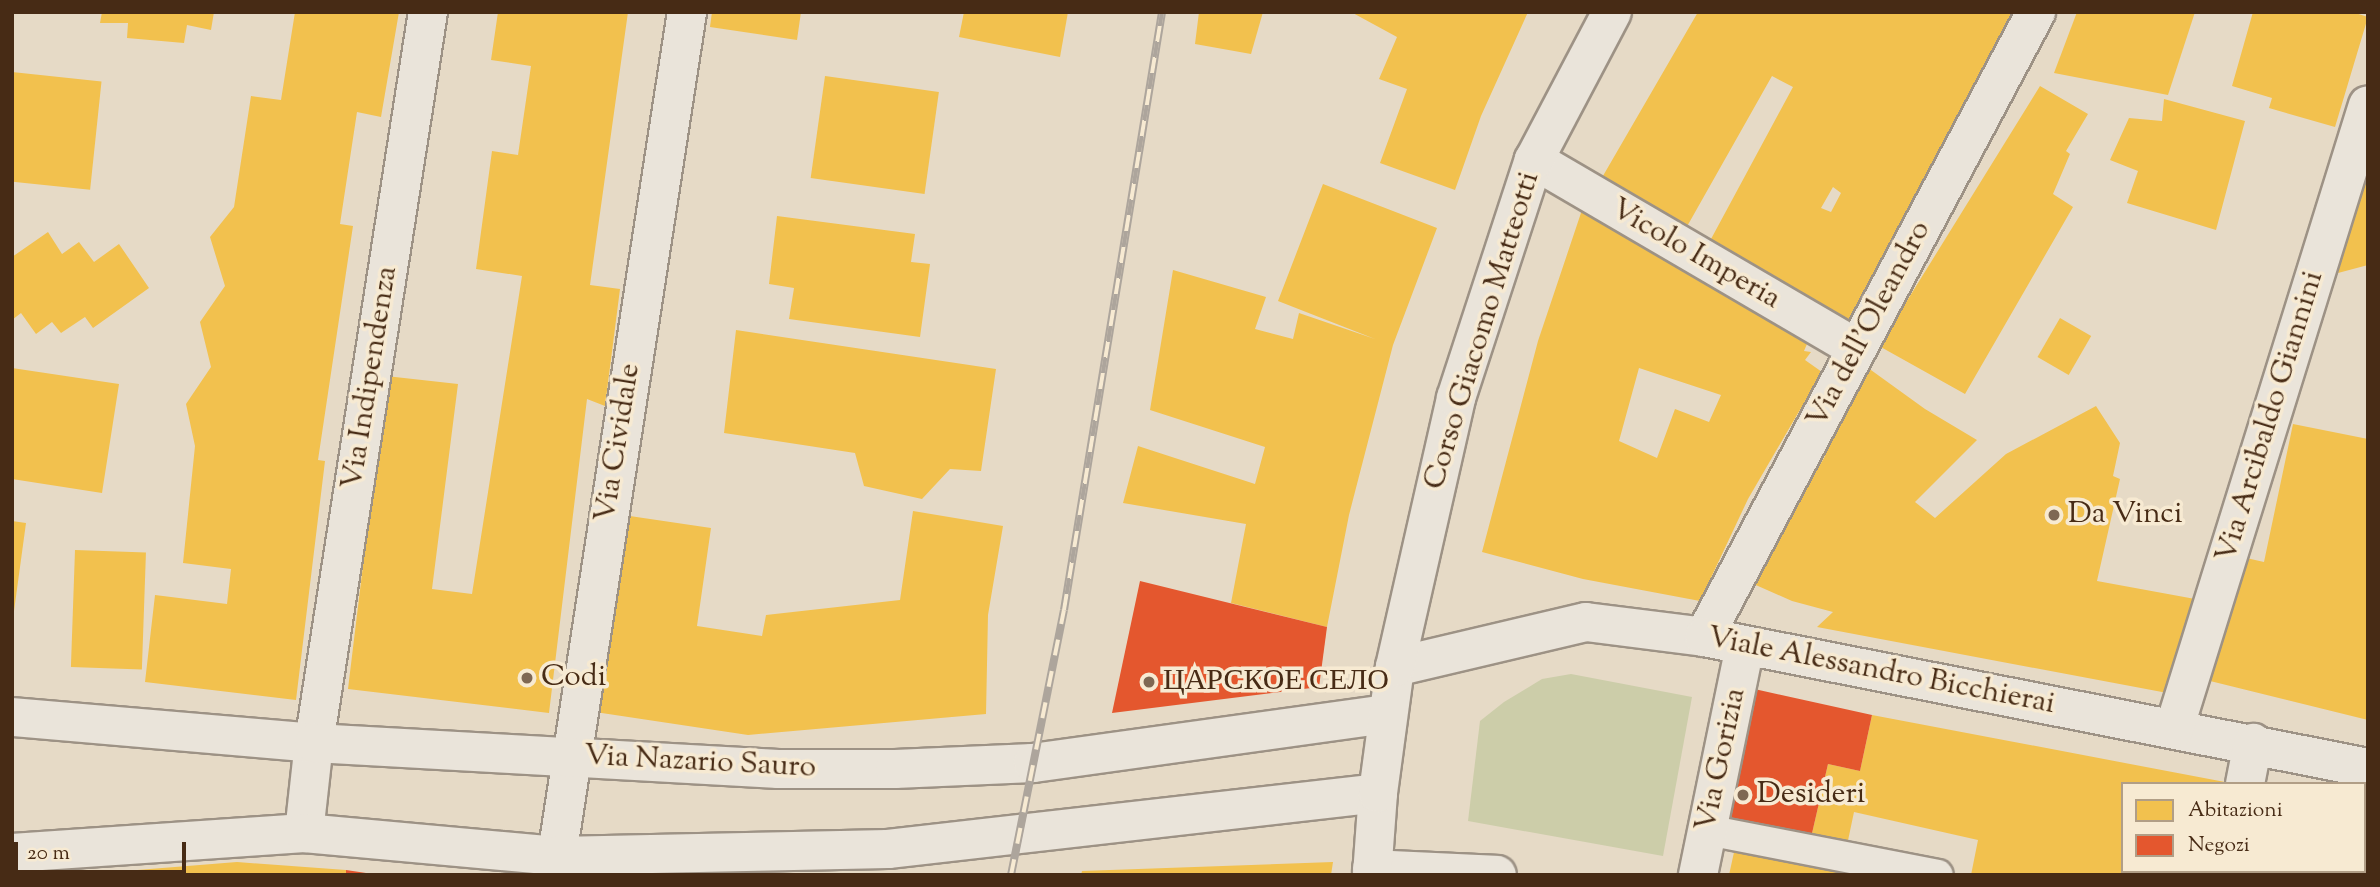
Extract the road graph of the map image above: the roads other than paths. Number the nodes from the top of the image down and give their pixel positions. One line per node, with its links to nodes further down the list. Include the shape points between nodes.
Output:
1 (428, 12): 14 (street, Via Indipendenza)
2 (687, 12): 16 (street, Via Cividale)
3 (1612, 12): 6 (street, Corso Giacomo Matteotti)
4 (2036, 12): 7 (street, Via dell'Oleandro)
5 (2368, 105): 13 (street, Via Arcibaldo Giannini)
6 (1534, 160): 7 (street, Vicolo Imperia); 10 (street, Corso Giacomo Matteotti, via 1456,398)
7 (1857, 349): 8 (street, Via dell'Oleandro)
8 (1704, 637): 9 (street, Viale Alessandro Bicchierai); 10 (street, Viale Alessandro Bicchierai, via 1586,622)
9 (1745, 646): 13 (street, Viale Alessandro Bicchierai); 20 (street, Via Gorizia)
10 (1395, 667): 11 (street, Corso Giacomo Matteotti)
11 (1387, 714): 16 (street, Via Nazario Sauro, via 1033,763 778,769); 19 (street, Corso Giacomo Matteotti)
12 (12, 717): 14 (street, Via Nazario Sauro)
13 (2174, 729): 15 (street, Viale Alessandro Bicchierai)
14 (314, 743): 16 (street, Via Nazario Sauro); 21 (street, Via Indipendenza)
15 (2253, 743): 17 (street, Viale Alessandro Bicchierai); 18 (street)
16 (570, 757): 23 (street, Via Cividale)
17 (2368, 768)
18 (2245, 782)
19 (1378, 793): 23 (street, via 888,849); 24 (street, Corso Giacomo Matteotti)
20 (1707, 830): 26 (street, Via Gorizia); 27 (lane)
21 (304, 833): 22 (street); 23 (street)
22 (12, 853)
23 (556, 865)
24 (1372, 872): 25 (street)
25 (1497, 875)
26 (1698, 875)
27 (1938, 875)

